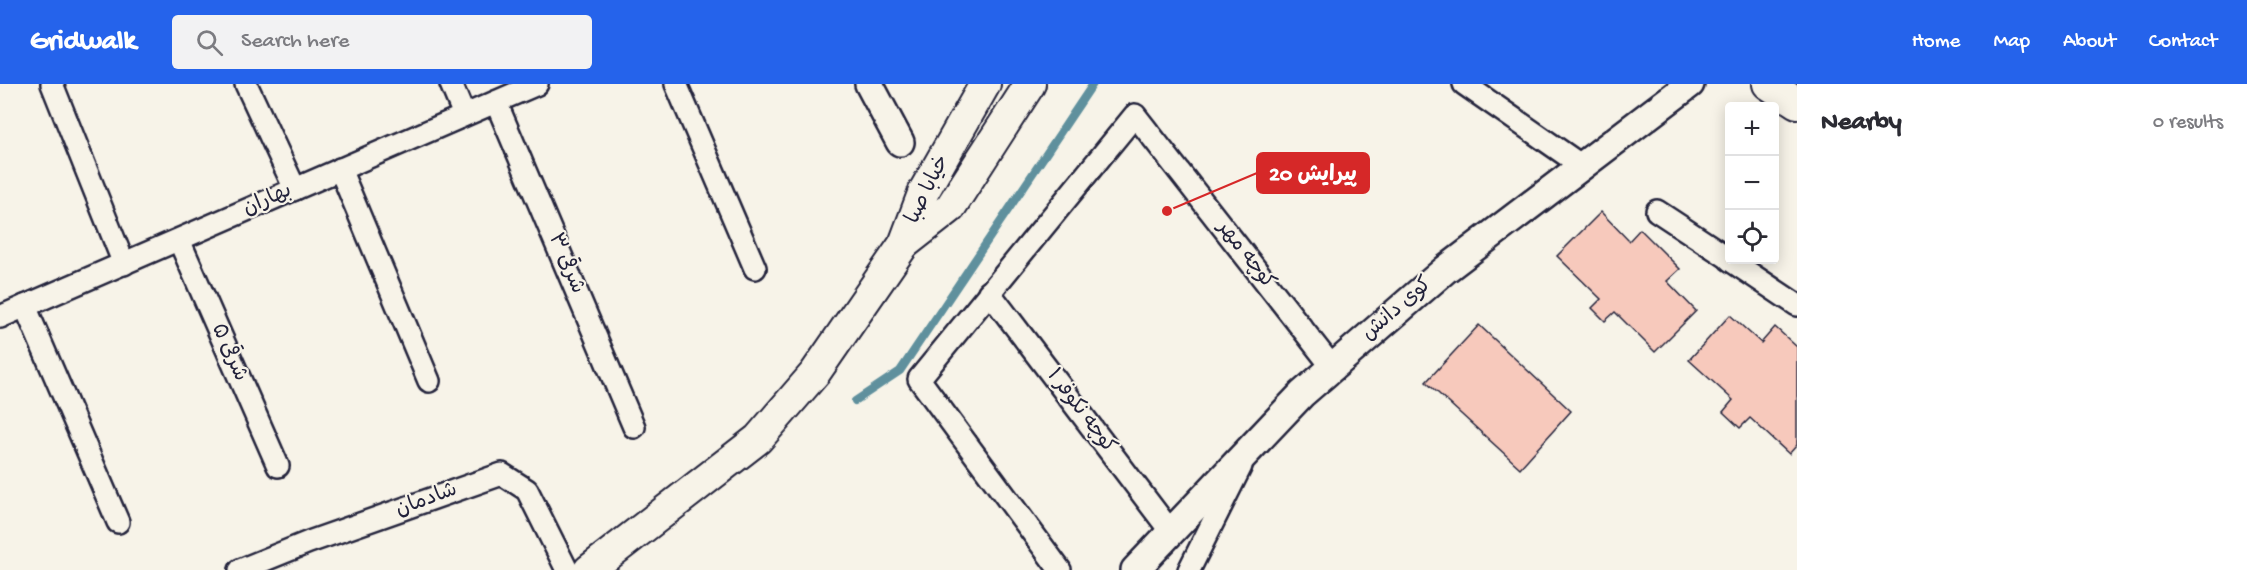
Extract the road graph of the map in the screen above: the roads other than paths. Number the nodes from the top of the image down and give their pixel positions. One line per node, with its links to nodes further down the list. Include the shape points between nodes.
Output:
1 (52, 84): 23 (street)
2 (246, 84): 18 (street)
3 (451, 84): 14 (street)
4 (537, 84): 12 (street, بهاران)
5 (676, 84): 25 (street)
6 (869, 84): 15 (street)
7 (986, 84): 21 (main road, خیابا صبا, via 924,191)
8 (1030, 84): 21 (main road, خیابا صبا, via 950,208)
9 (1464, 84): 16 (street)
10 (1690, 84): 16 (street, کوی دانش)
11 (1768, 84): 13 (main road)
12 (496, 102): 14 (street, بهاران); 32 (street, ۳ شرقی)
13 (1797, 103)
14 (464, 116): 17 (street, بهاران)
15 (900, 142)
16 (1582, 166): 30 (street, کوی دانش, via 1445,270)
17 (340, 169): 18 (street, بهاران); 31 (street)
18 (295, 189): 20 (street, بهاران)
19 (1657, 211): 22 (street)
20 (179, 240): 23 (street, بهاران); 34 (street, ۵ شرقی)
21 (904, 244): 39 (main road, via 815,373 758,439)
22 (1725, 257)
23 (124, 264): 28 (street, بهاران)
24 (1736, 264): 27 (street)
25 (755, 268)
26 (989, 292): 30 (street, کوچه مهر, via 1135,116); 36 (street, کوچه نکوفر ۱); 40 (street, via 919,379)
27 (1797, 305)
28 (25, 306): 29 (street, بهاران); 35 (street)
29 (0, 317)
30 (1333, 368): 33 (street, کوی دانش, via 1302,394)
31 (429, 381)
32 (634, 427)
33 (1248, 452): 36 (street, کوی دانش); 42 (street)
34 (278, 466)
35 (118, 522)
36 (1171, 532): 41 (street, کوی دانش)
37 (240, 570): 38 (street, شادمان, via 502,474 527,490)
38 (567, 570)
39 (589, 570)
40 (1060, 570)
41 (1135, 570)
42 (1189, 570)

